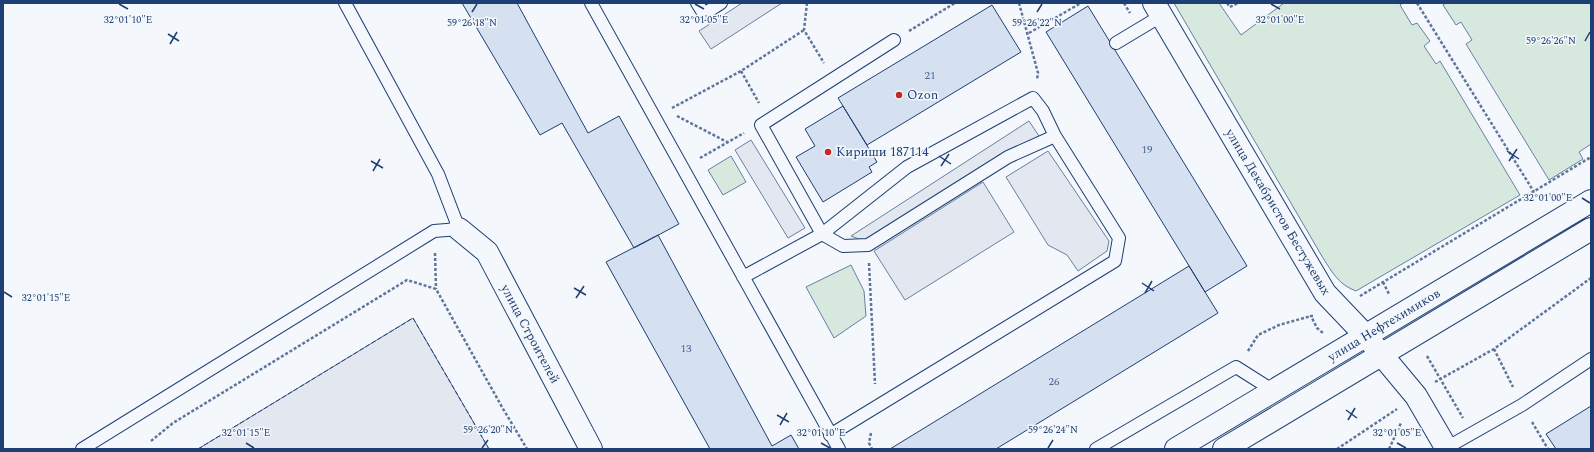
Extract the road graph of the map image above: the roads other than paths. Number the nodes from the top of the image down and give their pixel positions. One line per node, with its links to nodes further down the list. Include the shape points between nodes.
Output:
1 (345, 3): 10 (lane, via 438,174)
2 (590, 3): 13 (lane)
3 (697, 3): 4 (lane, via 704,14)
4 (721, 3)
5 (1157, 10): 7 (lane); 14 (street, улица Декабристов Бестужевых, via 1325,293)
6 (894, 40): 12 (lane, via 765,122)
7 (1116, 43)
8 (1055, 136): 12 (lane, via 1008,157 868,245 843,246); 12 (lane, via 1043,111 1033,98 906,167); 18 (lane, via 1119,238 1115,261)
9 (1591, 201): 14 (street, улица Нефтехимиков)
10 (459, 229): 20 (lane, via 434,231); 21 (street, улица Строителей, via 487,252)
11 (1591, 229): 15 (street)
12 (822, 234): 13 (lane)
13 (743, 277): 18 (lane)
14 (1366, 336): 15 (street, улица Декабристов Бестужевых); 17 (street, улица Нефтехимиков)
15 (1381, 354): 19 (street, улица Декабристов Бестужевых, via 1416,396); 25 (street)
16 (1591, 359): 19 (lane, via 1522,404)
17 (1274, 391): 23 (lane, via 1236,368); 24 (street, улица Нефтехимиков)
18 (830, 434): 22 (lane)
19 (1446, 448)
20 (82, 449)
21 (591, 449)
22 (838, 449)
23 (1096, 449)
24 (1176, 449)
25 (1224, 449)

